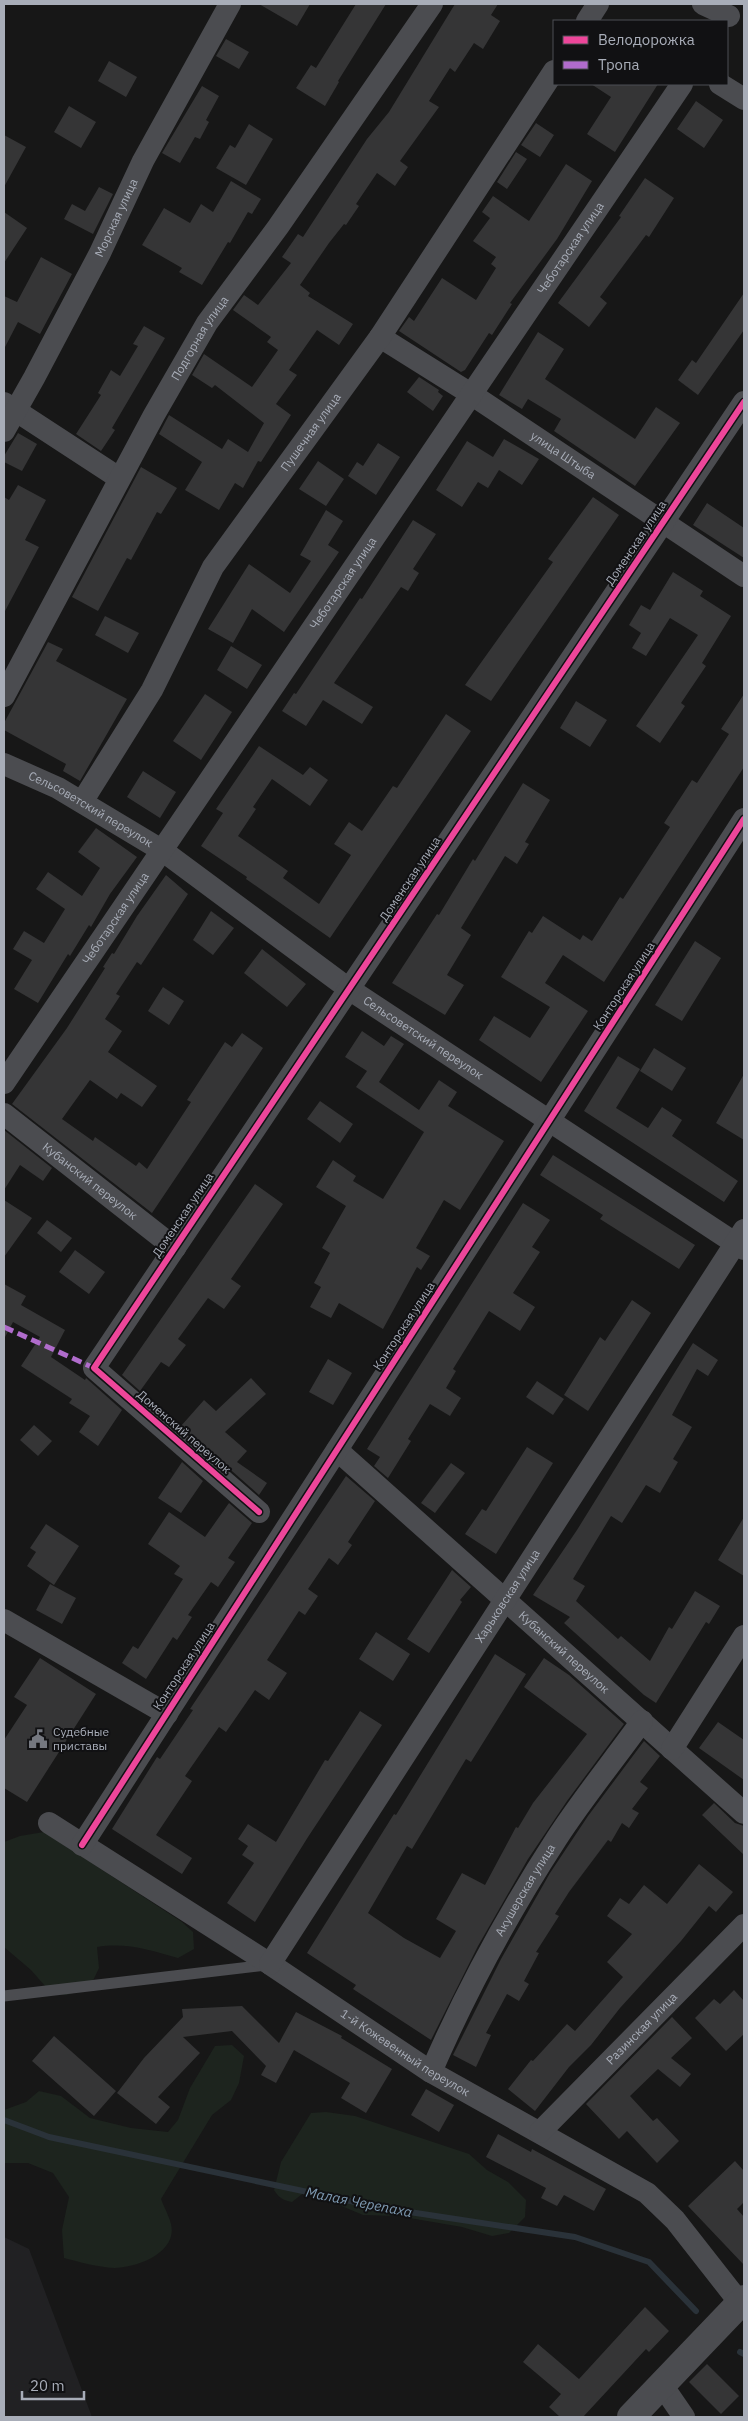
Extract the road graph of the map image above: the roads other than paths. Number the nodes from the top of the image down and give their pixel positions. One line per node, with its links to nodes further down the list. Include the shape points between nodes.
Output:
1 (230, 4): 14 (street, Морская улица, via 143,161 100,253)
2 (432, 4): 16 (street, Подгорная улица, via 278,227 207,323)
3 (598, 4): 6 (street)
4 (703, 4): 5 (street)
5 (730, 14)
6 (588, 20)
7 (553, 73): 11 (street, Пушечная улица)
8 (681, 85): 12 (street, Чеботарская улица)
9 (722, 85): 10 (street)
10 (744, 99)
11 (380, 337): 12 (street, улица Штыба); 21 (street, Пушечная улица, via 213,567 152,690)
12 (471, 394): 17 (street, улица Штыба); 23 (street, Чеботарская улица)
13 (744, 402): 17 (street, Доменская улица)
14 (10, 407): 15 (street, Морская улица); 16 (street)
15 (4, 431)
16 (119, 478): 19 (street, Подгорная улица)
17 (664, 522): 18 (street, улица Штыба); 24 (street, Доменская улица)
18 (744, 576)
19 (4, 696)
20 (4, 764): 21 (street, Сельсоветский переулок)
21 (82, 802): 23 (street, Сельсоветский переулок)
22 (744, 820): 27 (street, Конторская улица)
23 (163, 851): 24 (street, Сельсоветский переулок); 25 (street, Чеботарская улица)
24 (349, 989): 27 (street, Сельсоветский переулок); 29 (street, Доменская улица)
25 (4, 1083)
26 (4, 1114): 29 (street, Кубанский переулок)
27 (550, 1121): 28 (street, Сельсоветский переулок); 31 (street, Конторская улица)
28 (741, 1241): 33 (street, Харьковская улица)
29 (175, 1248): 30 (street, Доменская улица)
30 (94, 1368): 32 (street, Доменский переулок)
31 (337, 1450): 33 (street, Кубанский переулок); 36 (street, Конторская улица)
32 (259, 1512)
33 (506, 1600): 37 (street, Кубанский переулок); 43 (street, Харьковская улица)
34 (4, 1620): 36 (street)
35 (744, 1636): 38 (street)
36 (167, 1714): 41 (street, Конторская улица)
37 (642, 1721): 38 (street, Кубанский переулок); 45 (street, Акушерская улица, via 557,1838 484,1961)
38 (672, 1749): 39 (street, Кубанский переулок)
39 (744, 1814)
40 (49, 1822): 41 (street, 1-й Кожевенный переулок)
41 (82, 1845): 43 (street, 1-й Кожевенный переулок)
42 (744, 1926): 46 (street, Разинская улица)
43 (270, 1964): 44 (lane); 45 (street, 1-й Кожевенный переулок)
44 (4, 1996)
45 (431, 2072): 46 (street, 1-й Кожевенный переулок)
46 (540, 2132): 47 (street, 1-й Кожевенный переулок, via 647,2193 675,2220)
47 (742, 2301): 48 (street)
48 (662, 2385): 49 (street); 50 (street)
49 (632, 2417)
50 (684, 2417)

